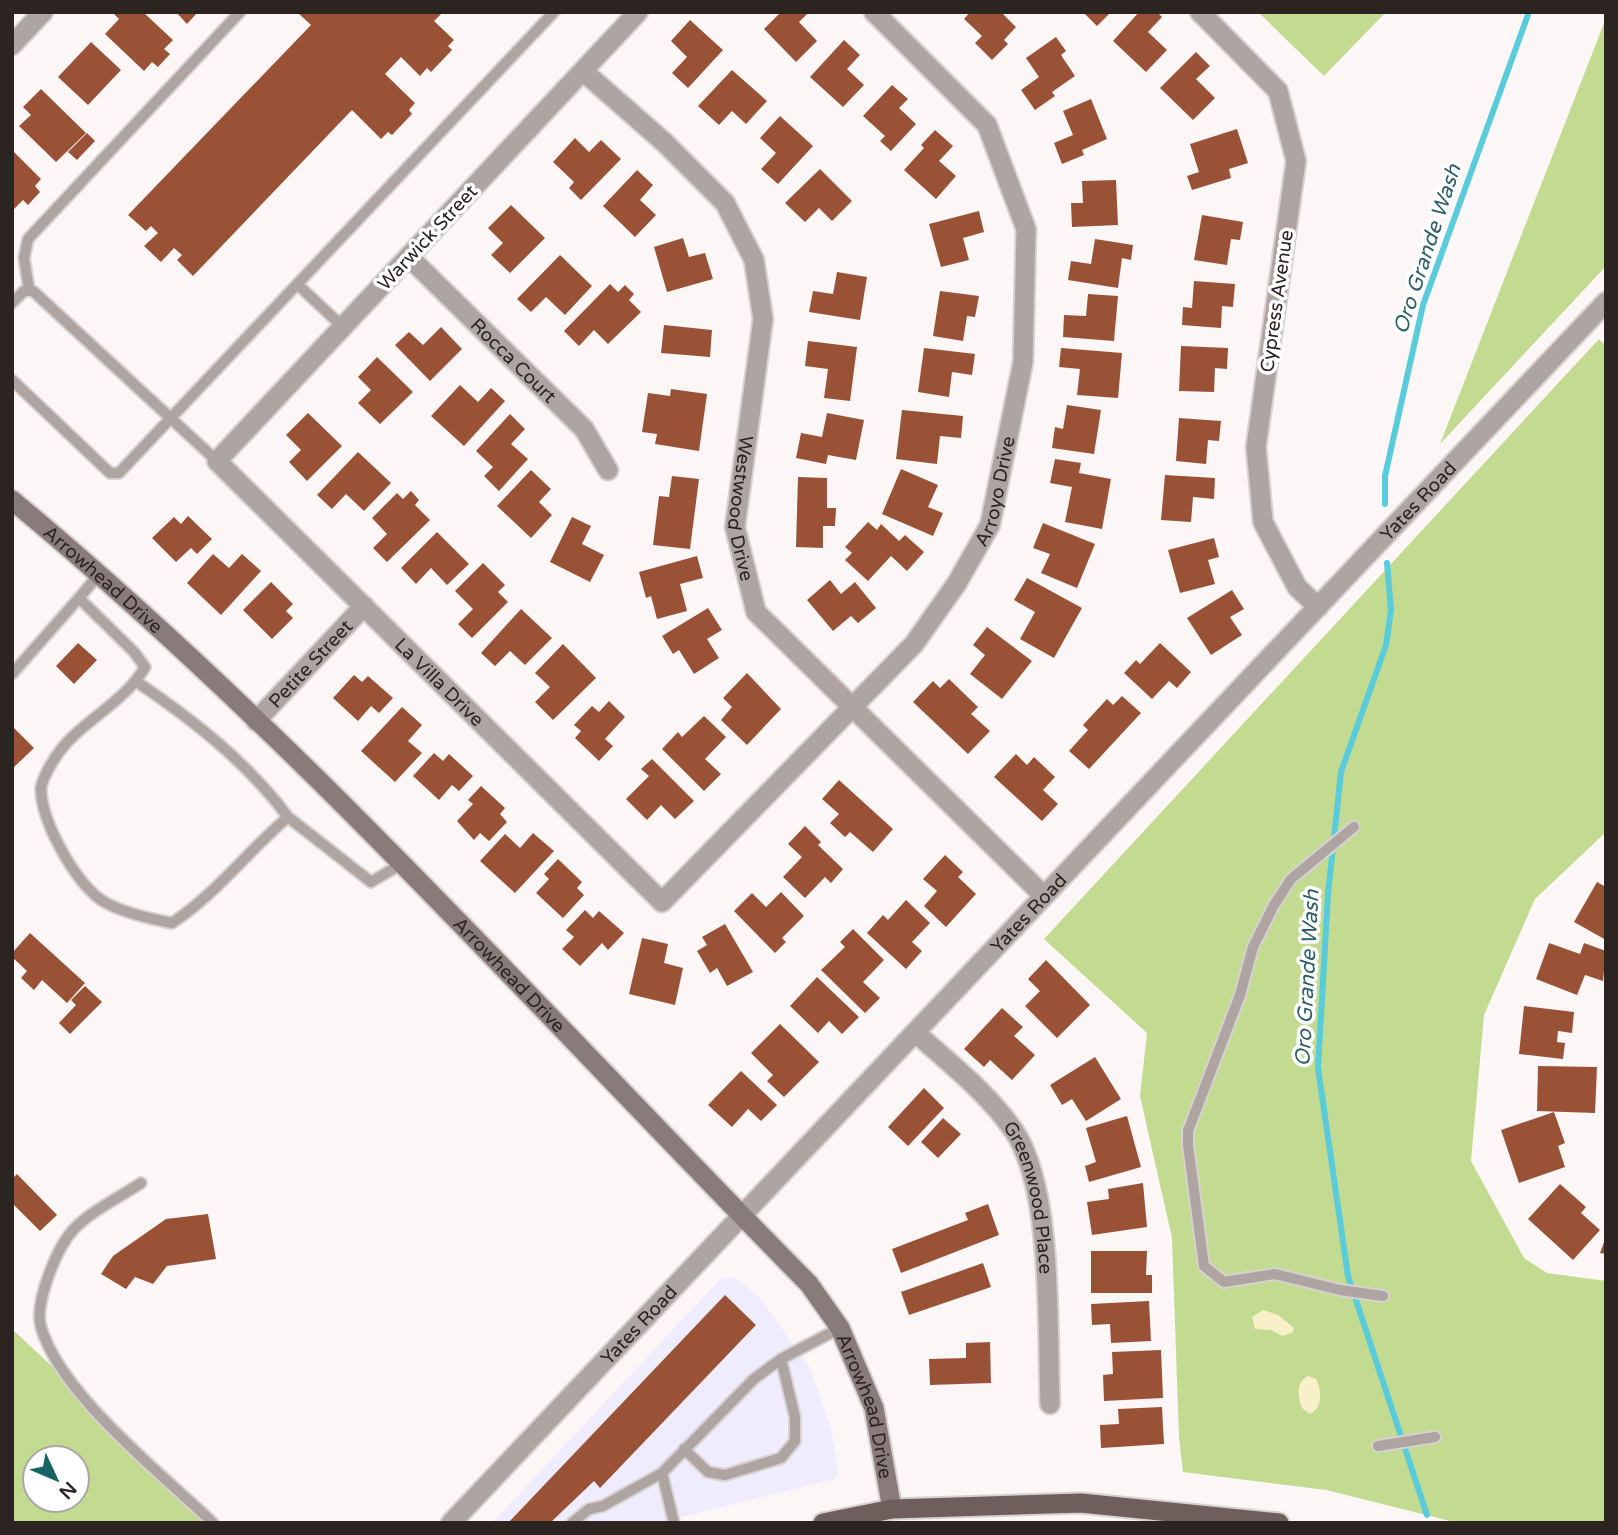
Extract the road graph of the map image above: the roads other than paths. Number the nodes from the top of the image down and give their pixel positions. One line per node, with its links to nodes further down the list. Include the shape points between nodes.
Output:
1 (43, 12): 7 (street)
2 (240, 12): 11 (lane, via 28,239 24,258)
3 (554, 12): 10 (lane)
4 (638, 12): 8 (street, Warwick Street)
5 (874, 12): 26 (street, Arroyo Drive, via 987,125 1026,229 1023,362 990,525 914,644)
6 (1200, 12): 23 (street, Cypress Avenue, via 1278,91 1296,161 1256,447 1264,522 1297,587)
7 (12, 45)
8 (583, 71): 9 (street, Warwick Street); 26 (street, Westwood Drive, via 725,203 754,260 763,318 735,527 756,612)
9 (409, 257): 14 (street, Warwick Street); 18 (street, Rocca Court, via 584,429)
10 (297, 284): 14 (lane); 16 (lane)
11 (29, 289): 13 (lane); 16 (lane)
12 (1606, 302): 23 (street, Yates Road)
13 (12, 303)
14 (343, 327): 17 (street, Warwick Street)
15 (12, 380): 16 (lane, via 115,475)
16 (170, 418): 17 (lane)
17 (217, 461): 22 (street, La Villa Drive)
18 (608, 470)
19 (12, 499): 20 (main road, Arrowhead Drive)
20 (100, 573): 21 (lane); 27 (main road, Arrowhead Drive)
21 (79, 598): 24 (lane); 25 (lane, via 145,667)
22 (364, 606): 27 (street, Petite Street); 32 (street, La Villa Drive)
23 (1318, 607): 31 (street, Yates Road)
24 (12, 674)
25 (137, 682): 28 (lane, via 186,715 265,786); 28 (lane, via 53,761 41,787 55,843 97,898 144,918 172,923 196,907)
26 (851, 708): 31 (street, Westwood Drive); 32 (street, Arroyo Drive)
27 (256, 721): 30 (main road, Arrowhead Drive)
28 (288, 817): 30 (lane, via 371,882)
29 (1353, 827): 36 (lane, via 1291,879 1274,905 1253,947 1240,995 1188,1131 1188,1145 1205,1266 1213,1276 1224,1282 1275,1274)
30 (403, 863): 35 (main road, Arrowhead Drive)
31 (1044, 896): 33 (street, Yates Road)
32 (662, 902)
33 (916, 1033): 35 (street, Yates Road); 39 (street, Greenwood Place, via 997,1111 1028,1156 1043,1241)
34 (141, 1184): 46 (lane, via 75,1228 49,1267 40,1325 59,1367 87,1402)
35 (743, 1217): 37 (main road, Arrowhead Drive, via 809,1284); 45 (street, Yates Road)
36 (1383, 1296)
37 (840, 1328): 38 (lane); 44 (main road, Arrowhead Drive, via 874,1408)
38 (781, 1359): 42 (lane); 42 (lane, via 795,1417 795,1441 781,1458 725,1475 708,1472)
39 (1050, 1404)
40 (1435, 1437): 41 (lane)
41 (1378, 1446)
42 (684, 1449): 43 (lane)
43 (662, 1473): 47 (lane, via 603,1506 589,1509); 48 (lane)
44 (893, 1516): 49 (main road); 50 (main road, via 1081,1503)
45 (453, 1522)
46 (213, 1523)
47 (572, 1523)
48 (674, 1523)
49 (823, 1523)
50 (1279, 1523)

